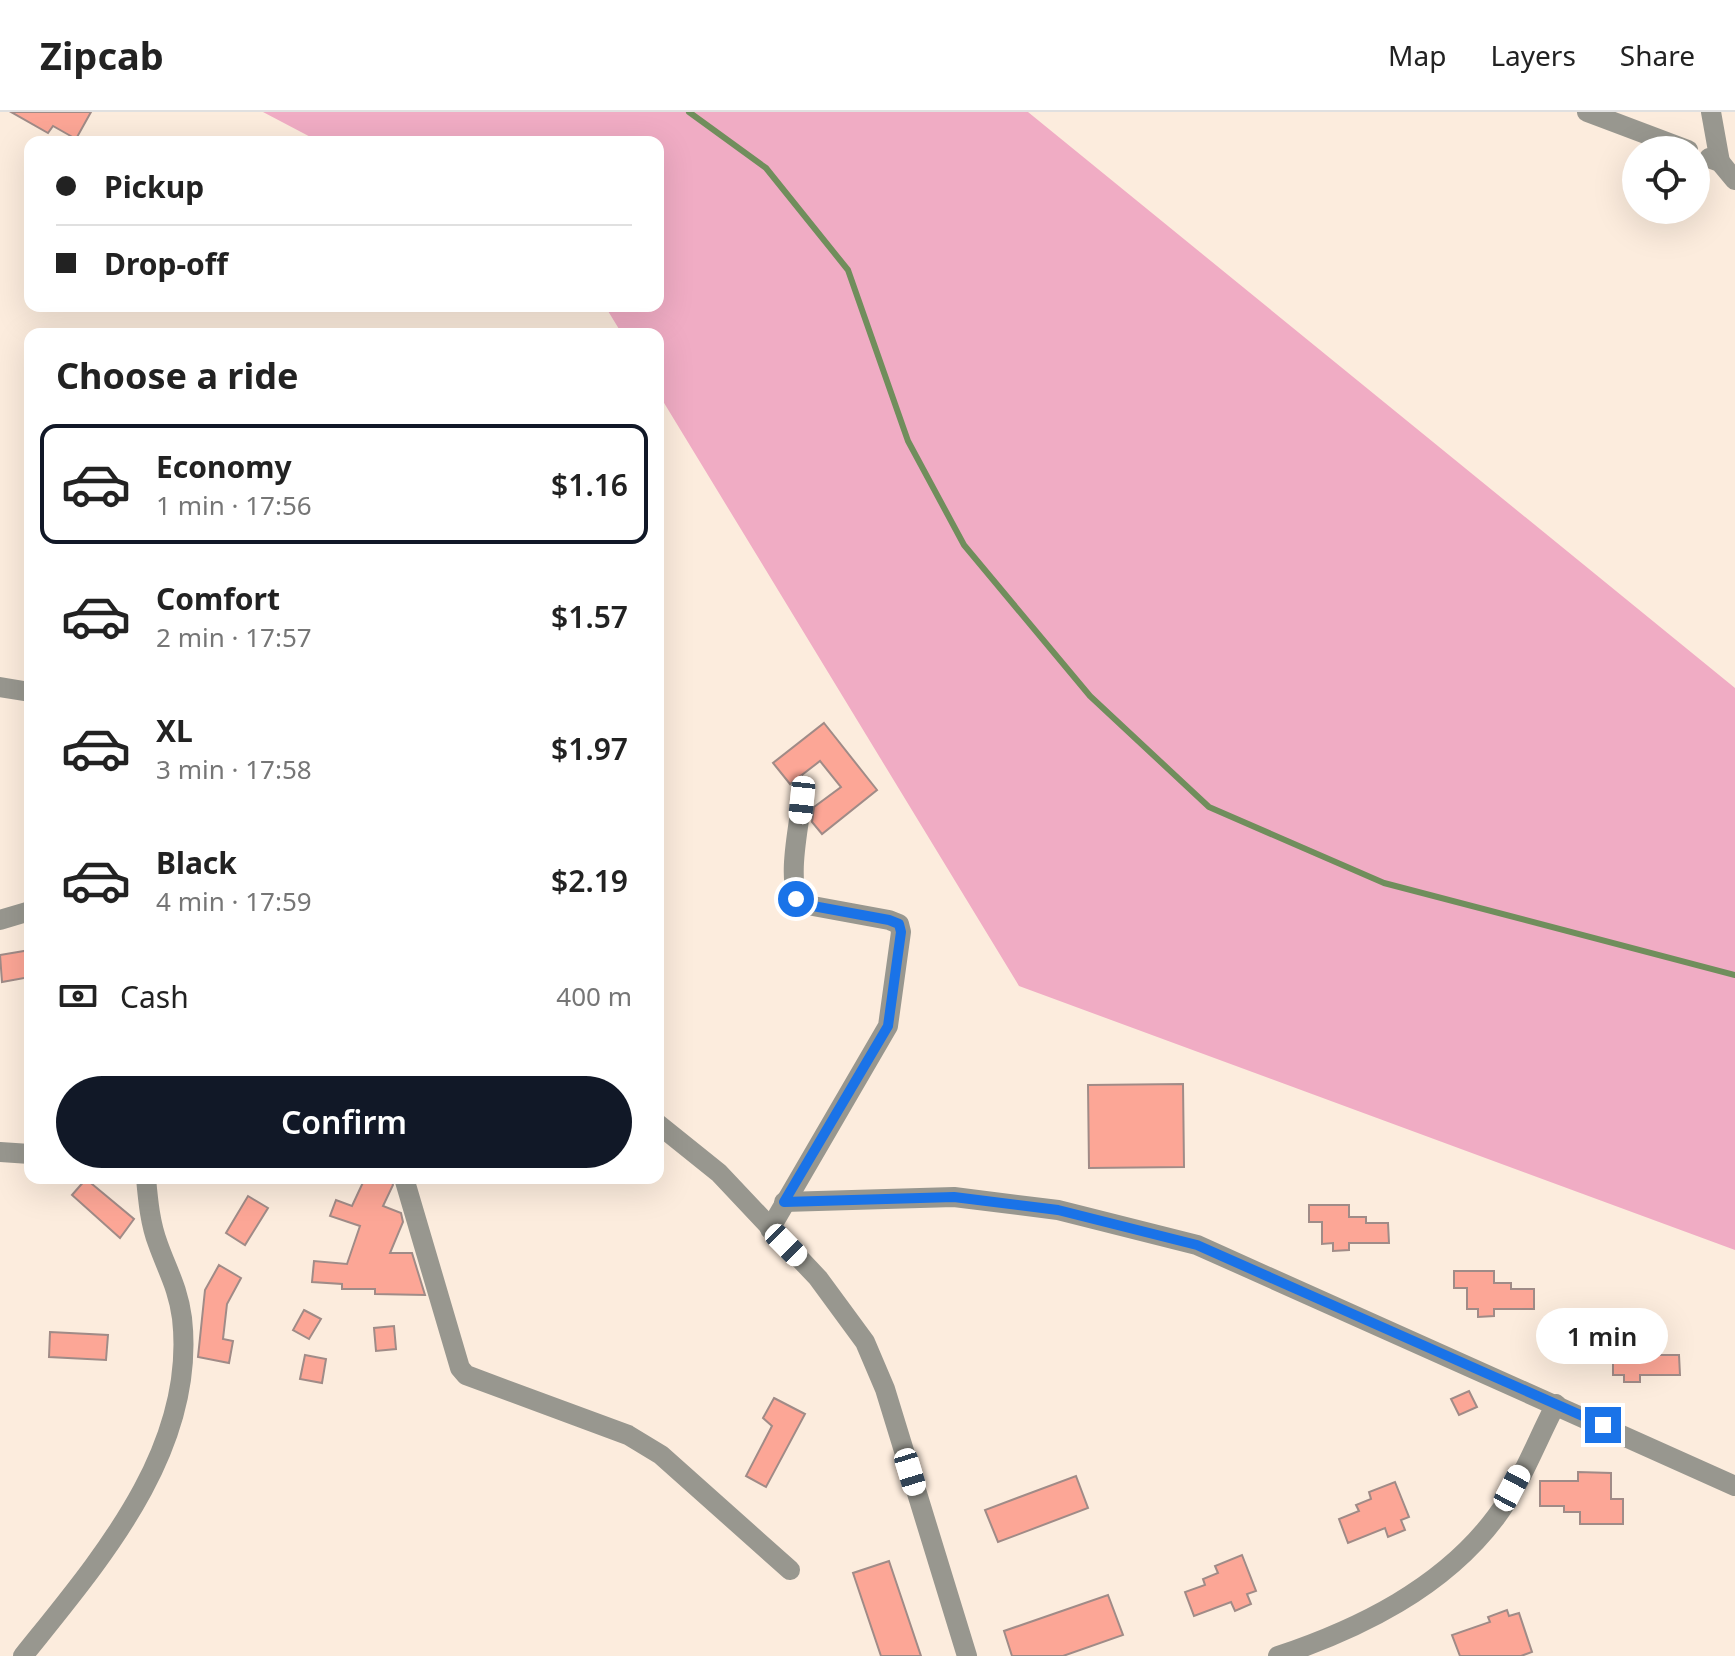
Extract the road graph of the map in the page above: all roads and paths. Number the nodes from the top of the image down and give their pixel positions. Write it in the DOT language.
graph roads {
  1 [pos="1587,112"];
  2 [pos="1711,112"];
  3 [pos="1651,136"];
  4 [pos="1710,158"];
  5 [pos="1720,162"];
  6 [pos="1735,180"];
  7 [pos="0,687"];
  8 [pos="24,691"];
  9 [pos="802,800"];
  10 [pos="24,913"];
  11 [pos="0,920"];
  12 [pos="664,1129"];
  13 [pos="0,1152"];
  14 [pos="24,1154"];
  15 [pos="147,1184"];
  16 [pos="406,1184"];
  17 [pos="784,1202"];
  18 [pos="770,1229"];
  19 [pos="1556,1404"];
  20 [pos="1735,1486"];
  21 [pos="790,1570"];
  22 [pos="23,1656"];
  23 [pos="967,1656"];
  24 [pos="1278,1656"];
  1 -- 3 [label="street"];
  2 -- 5 [label="street"];
  4 -- 5 [label="street"];
  5 -- 6 [label="street"];
  7 -- 8 [label="street"];
  9 -- 17 [label="street"];
  10 -- 11 [label="street"];
  12 -- 18 [label="street"];
  13 -- 14 [label="street"];
  15 -- 22 [label="street"];
  16 -- 21 [label="street"];
  17 -- 18 [label="street"];
  17 -- 19 [label="street"];
  18 -- 23 [label="street"];
  19 -- 20 [label="street"];
  19 -- 24 [label="street"];
}
